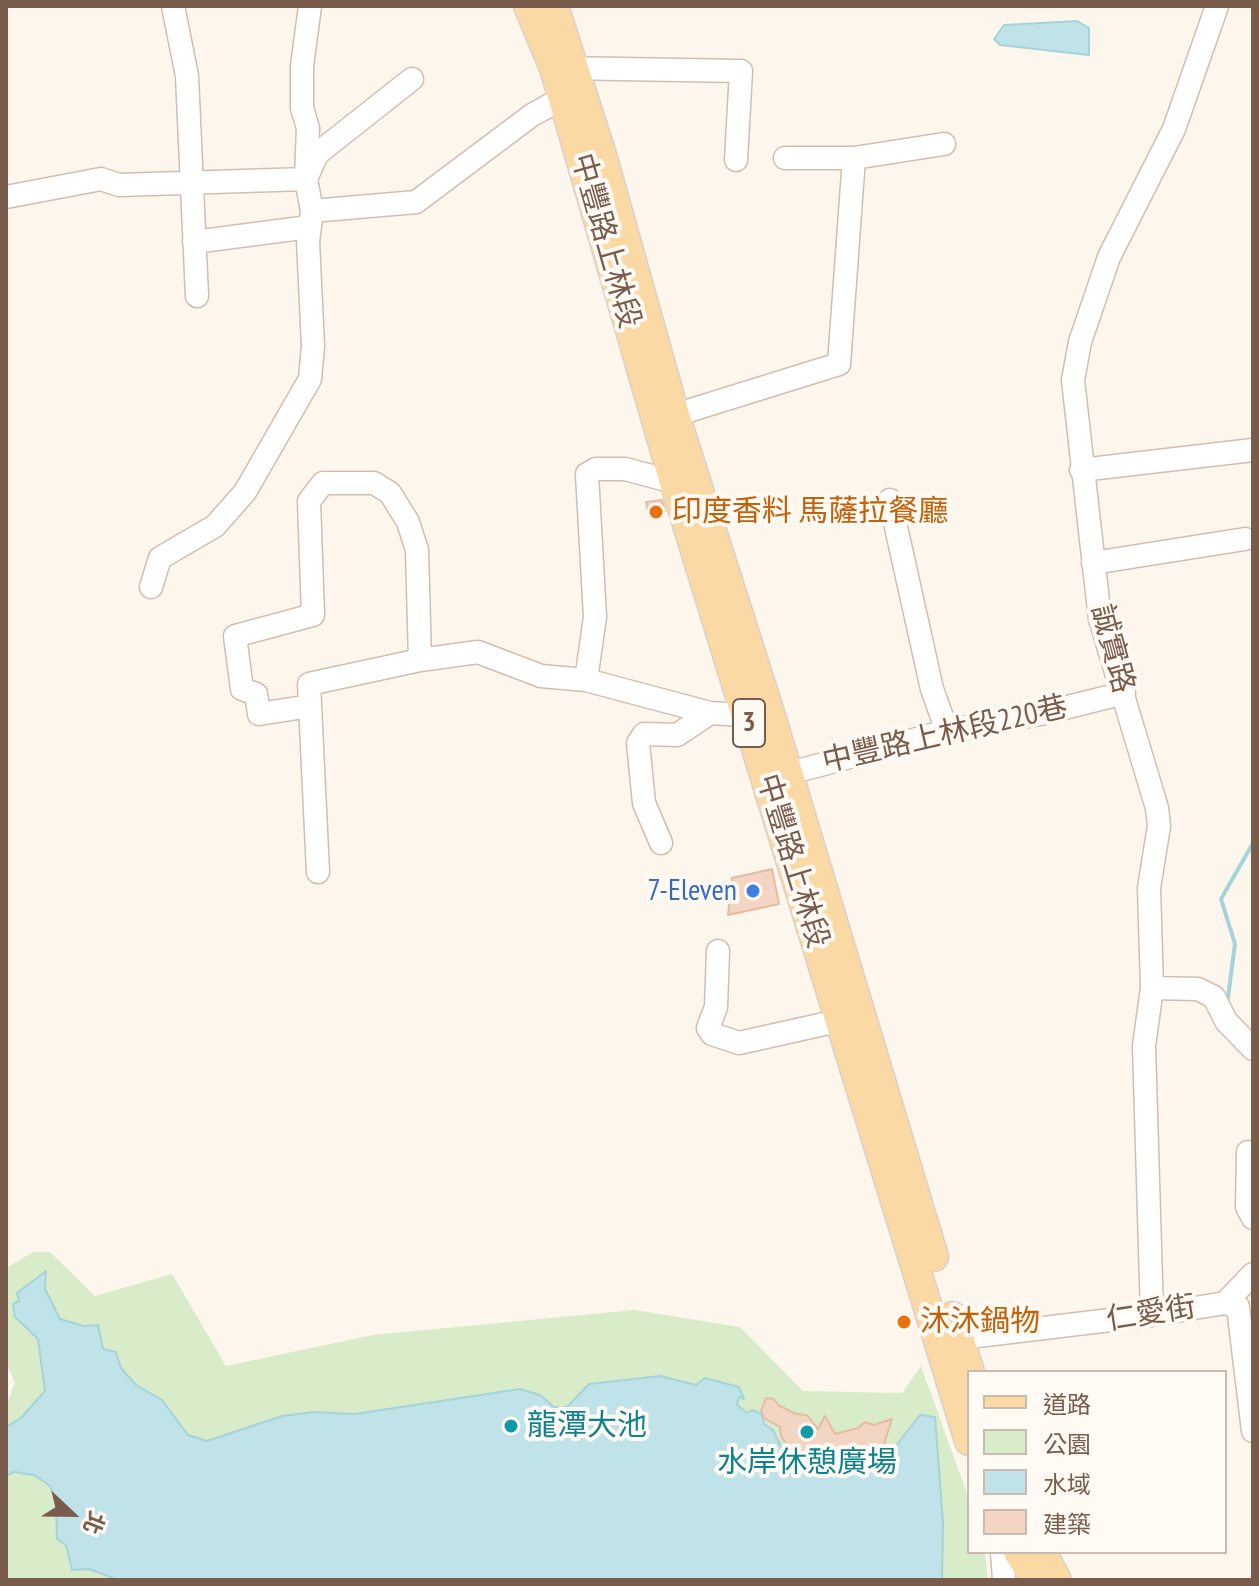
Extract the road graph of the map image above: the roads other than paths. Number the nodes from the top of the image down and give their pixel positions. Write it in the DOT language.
graph roads {
  1 [pos="173,6"];
  2 [pos="310,6"];
  3 [pos="528,6"];
  4 [pos="554,6"];
  5 [pos="1217,6"];
  6 [pos="564,68"];
  7 [pos="412,79"];
  8 [pos="572,96"];
  9 [pos="944,144"];
  10 [pos="785,158"];
  11 [pos="854,158"];
  12 [pos="736,160"];
  13 [pos="306,179"];
  14 [pos="193,181"];
  15 [pos="6,197"];
  16 [pos="311,219"];
  17 [pos="194,242"];
  18 [pos="197,296"];
  19 [pos="675,415"];
  20 [pos="1253,450"];
  21 [pos="1081,470"];
  22 [pos="674,482"];
  23 [pos="890,500"];
  24 [pos="1245,539"];
  25 [pos="1093,563"];
  26 [pos="151,587"];
  27 [pos="420,660"];
  28 [pos="586,680"];
  29 [pos="1124,693"];
  30 [pos="310,706"];
  31 [pos="710,713"];
  32 [pos="759,716"];
  33 [pos="947,731"];
  34 [pos="777,776"];
  35 [pos="661,843"];
  36 [pos="318,872"];
  37 [pos="718,951"];
  38 [pos="1152,988"];
  39 [pos="842,1020"];
  40 [pos="1253,1049"];
  41 [pos="1248,1152"];
  42 [pos="1253,1218"];
  43 [pos="1253,1274"];
  44 [pos="1225,1303"];
  45 [pos="1152,1315"];
  46 [pos="950,1340"];
  47 [pos="969,1370"];
  48 [pos="967,1430"];
  49 [pos="1253,1431"];
  50 [pos="1002,1554"];
  51 [pos="1019,1554"];
  52 [pos="1043,1554"];
  53 [pos="1004,1580"];
  54 [pos="1036,1580"];
  55 [pos="1057,1580"];
  1 -- 14 [label="street"];
  2 -- 13 [label="street"];
  3 -- 6 [label="main road, 中豐路上林段 / 3"];
  4 -- 6 [label="main road, 中豐路上林段 / 3"];
  5 -- 21 [label="street, 誠實路"];
  6 -- 8 [label="main road, 中豐路上林段 / 3"];
  6 -- 12 [label="street"];
  7 -- 13 [label="street"];
  8 -- 16 [label="street"];
  8 -- 19 [label="main road, 中豐路上林段 / 3"];
  8 -- 22 [label="main road, 中豐路上林段 / 3"];
  9 -- 11 [label="street"];
  10 -- 11 [label="street"];
  11 -- 19 [label="street"];
  13 -- 14 [label="street"];
  13 -- 16 [label="street"];
  14 -- 15 [label="street"];
  14 -- 17 [label="street"];
  16 -- 17 [label="street"];
  16 -- 26 [label="street"];
  17 -- 18 [label="street"];
  19 -- 32 [label="main road, 中豐路上林段 / 3"];
  20 -- 21 [label="street"];
  21 -- 25 [label="street, 誠實路"];
  22 -- 28 [label="street"];
  22 -- 32 [label="main road, 中豐路上林段 / 3"];
  23 -- 33 [label="street"];
  24 -- 25 [label="street"];
  25 -- 29 [label="street, 誠實路"];
  27 -- 28 [label="street"];
  27 -- 30 [label="street"];
  27 -- 30 [label="street"];
  28 -- 31 [label="street"];
  29 -- 33 [label="street, 中豐路上林段220巷"];
  29 -- 38 [label="street, 誠實路"];
  30 -- 36 [label="street"];
  31 -- 32 [label="street"];
  31 -- 35 [label="street"];
  32 -- 34 [label="main road, 中豐路上林段 / 3"];
  33 -- 34 [label="street, 中豐路上林段220巷"];
  34 -- 39 [label="main road, 中豐路上林段 / 3"];
  34 -- 46 [label="main road, 中豐路上林段 / 3"];
  37 -- 39 [label="street"];
  38 -- 40 [label="street"];
  38 -- 45 [label="street, 誠實路"];
  39 -- 46 [label="main road, 中豐路上林段 / 3"];
  41 -- 42 [label="street"];
  43 -- 44 [label="street"];
  44 -- 45 [label="street, 仁愛街"];
  44 -- 49 [label="street, 仁愛街"];
  45 -- 46 [label="street, 仁愛街"];
  46 -- 47 [label="main road, 中豐路上林段 / 3"];
  46 -- 48 [label="main road, 中豐路上林段 / 3"];
  50 -- 53 [label="street"];
  51 -- 54 [label="main road"];
  52 -- 55 [label="main road"];
}
